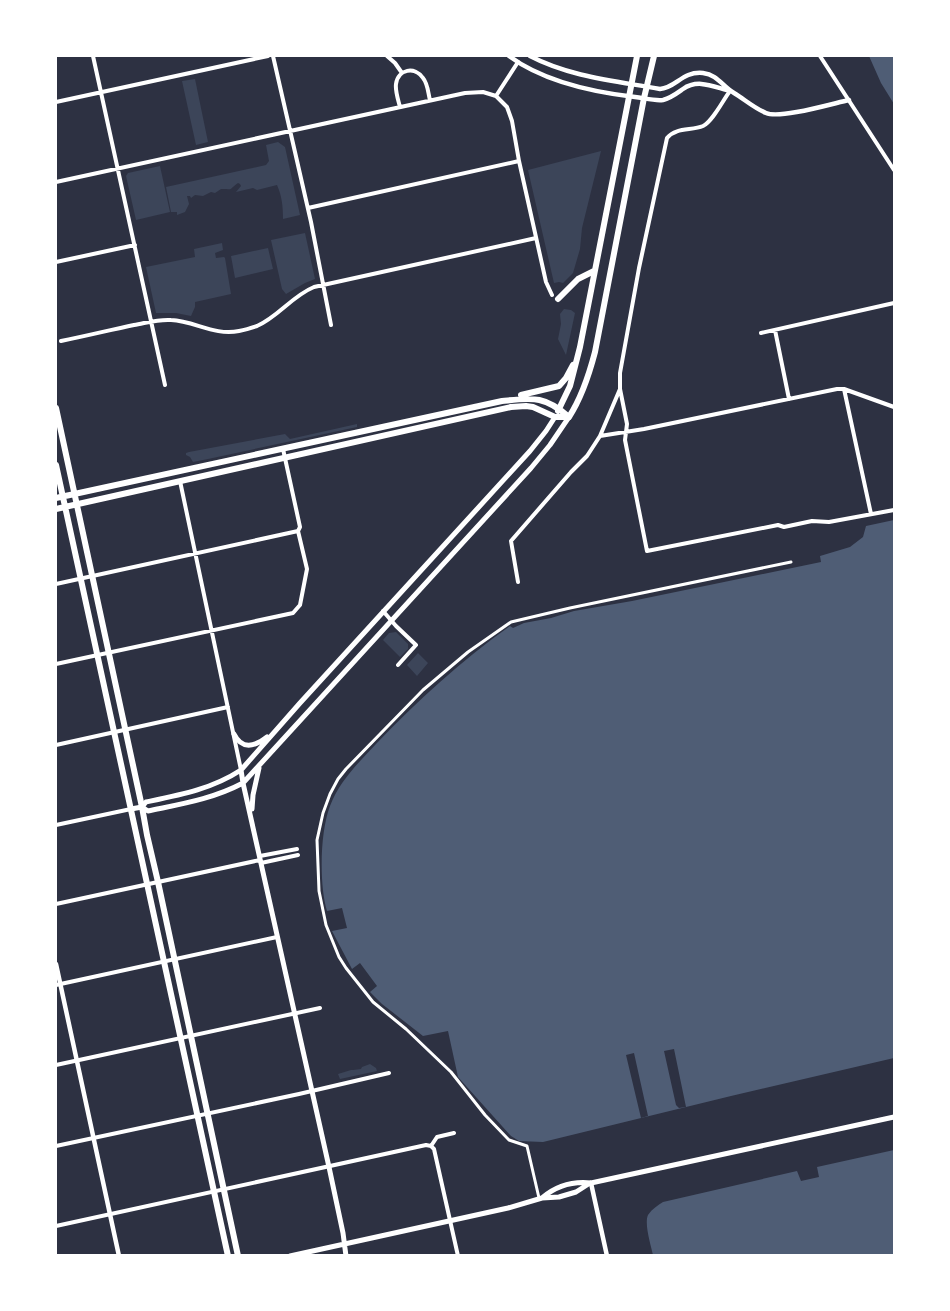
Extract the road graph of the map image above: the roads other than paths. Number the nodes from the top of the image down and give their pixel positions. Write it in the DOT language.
graph roads {
  1 [pos="93,56"];
  2 [pos="268,56"];
  3 [pos="273,56"];
  4 [pos="387,56"];
  5 [pos="509,56"];
  6 [pos="530,56"];
  7 [pos="637,56"];
  8 [pos="654,56"];
  9 [pos="820,56"];
  10 [pos="518,62"];
  11 [pos="402,73"];
  12 [pos="631,84"];
  13 [pos="646,86"];
  14 [pos="730,91"];
  15 [pos="101,92"];
  16 [pos="496,96"];
  17 [pos="628,96"];
  18 [pos="644,98"];
  19 [pos="430,100"];
  20 [pos="849,100"];
  21 [pos="56,102"];
  22 [pos="400,107"];
  23 [pos="291,131"];
  24 [pos="519,161"];
  25 [pos="118,168"];
  26 [pos="894,170"];
  27 [pos="56,182"];
  28 [pos="308,208"];
  29 [pos="536,238"];
  30 [pos="135,245"];
  31 [pos="56,262"];
  32 [pos="594,271"];
  33 [pos="323,284"];
  34 [pos="552,295"];
  35 [pos="558,299"];
  36 [pos="894,303"];
  37 [pos="152,322"];
  38 [pos="331,325"];
  39 [pos="776,330"];
  40 [pos="761,333"];
  41 [pos="61,341"];
  42 [pos="577,356"];
  43 [pos="165,386"];
  44 [pos="620,389"];
  45 [pos="844,389"];
  46 [pos="789,399"];
  47 [pos="502,401"];
  48 [pos="894,407"];
  49 [pos="56,408"];
  50 [pos="559,409"];
  51 [pos="555,417"];
  52 [pos="569,417"];
  53 [pos="626,433"];
  54 [pos="600,436"];
  55 [pos="283,448"];
  56 [pos="285,459"];
  57 [pos="56,465"];
  58 [pos="180,480"];
  59 [pos="74,494"];
  60 [pos="59,497"];
  61 [pos="76,504"];
  62 [pos="65,507"];
  63 [pos="56,509"];
  64 [pos="894,510"];
  65 [pos="871,514"];
  66 [pos="298,531"];
  67 [pos="196,553"];
  68 [pos="791,562"];
  69 [pos="92,576"];
  70 [pos="81,578"];
  71 [pos="518,582"];
  72 [pos="56,584"];
  73 [pos="383,611"];
  74 [pos="391,620"];
  75 [pos="212,630"];
  76 [pos="108,652"];
  77 [pos="97,655"];
  78 [pos="56,664"];
  79 [pos="398,665"];
  80 [pos="228,707"];
  81 [pos="125,729"];
  82 [pos="275,731"];
  83 [pos="114,732"];
  84 [pos="234,734"];
  85 [pos="56,744"];
  86 [pos="260,765"];
  87 [pos="242,770"];
  88 [pos="243,783"];
  89 [pos="142,807"];
  90 [pos="131,809"];
  91 [pos="252,820"];
  92 [pos="56,825"];
  93 [pos="297,849"];
  94 [pos="298,855"];
  95 [pos="261,860"];
  96 [pos="158,882"];
  97 [pos="147,885"];
  98 [pos="56,904"];
  99 [pos="278,936"];
  100 [pos="175,959"];
  101 [pos="164,962"];
  102 [pos="56,964"];
  103 [pos="58,985"];
  104 [pos="320,1008"];
  105 [pos="295,1014"];
  106 [pos="191,1035"];
  107 [pos="181,1038"];
  108 [pos="77,1061"];
  109 [pos="56,1065"];
  110 [pos="389,1073"];
  111 [pos="312,1091"];
  112 [pos="208,1113"];
  113 [pos="197,1115"];
  114 [pos="894,1117"];
  115 [pos="454,1132"];
  116 [pos="93,1138"];
  117 [pos="56,1146"];
  118 [pos="431,1146"];
  119 [pos="329,1167"];
  120 [pos="591,1183"];
  121 [pos="225,1189"];
  122 [pos="214,1192"];
  123 [pos="541,1199"];
  124 [pos="110,1214"];
  125 [pos="450,1221"];
  126 [pos="56,1226"];
  127 [pos="345,1244"];
  128 [pos="119,1256"];
  129 [pos="228,1256"];
  130 [pos="238,1256"];
  131 [pos="290,1256"];
  132 [pos="346,1256"];
  133 [pos="458,1256"];
  134 [pos="607,1256"];
  1 -- 15 [label="street"];
  2 -- 15 [label="street"];
  3 -- 23 [label="street"];
  4 -- 11 [label="street"];
  5 -- 10 [label="street"];
  6 -- 12 [label="street"];
  7 -- 12 [label="main road"];
  8 -- 13 [label="main road"];
  9 -- 20 [label="street"];
  10 -- 16 [label="street"];
  10 -- 17 [label="street"];
  11 -- 19 [label="street"];
  11 -- 22 [label="street"];
  12 -- 13 [label="street"];
  12 -- 17 [label="main road"];
  13 -- 14 [label="street"];
  13 -- 18 [label="main road"];
  14 -- 18 [label="street"];
  14 -- 20 [label="street"];
  14 -- 44 [label="street"];
  15 -- 21 [label="street"];
  15 -- 25 [label="street"];
  16 -- 19 [label="street"];
  16 -- 24 [label="street"];
  17 -- 18 [label="street"];
  17 -- 32 [label="main road"];
  18 -- 52 [label="main road"];
  19 -- 22 [label="street"];
  20 -- 26 [label="street"];
  22 -- 23 [label="street"];
  23 -- 25 [label="street"];
  23 -- 28 [label="street"];
  24 -- 28 [label="street"];
  24 -- 29 [label="street"];
  25 -- 27 [label="street"];
  25 -- 30 [label="street"];
  28 -- 33 [label="street"];
  29 -- 33 [label="street"];
  29 -- 34 [label="street"];
  30 -- 31 [label="street"];
  30 -- 37 [label="street"];
  32 -- 35 [label="main road"];
  32 -- 42 [label="main road"];
  33 -- 37 [label="street"];
  33 -- 38 [label="street"];
  36 -- 39 [label="street"];
  37 -- 41 [label="street"];
  37 -- 43 [label="street"];
  39 -- 40 [label="street"];
  39 -- 46 [label="street"];
  42 -- 47 [label="main road"];
  42 -- 50 [label="main road"];
  44 -- 53 [label="street"];
  44 -- 54 [label="street"];
  45 -- 46 [label="street"];
  45 -- 48 [label="street"];
  45 -- 65 [label="street"];
  46 -- 53 [label="street"];
  47 -- 50 [label="main road"];
  47 -- 55 [label="main road"];
  49 -- 59 [label="main road"];
  50 -- 51 [label="main road"];
  50 -- 52 [label="main road"];
  51 -- 52 [label="main road"];
  51 -- 56 [label="main road"];
  51 -- 73 [label="main road"];
  52 -- 74 [label="main road"];
  53 -- 54 [label="street"];
  53 -- 65 [label="street"];
  54 -- 71 [label="street"];
  55 -- 56 [label="street"];
  55 -- 59 [label="main road"];
  56 -- 58 [label="main road"];
  56 -- 66 [label="street"];
  57 -- 60 [label="main road"];
  58 -- 61 [label="main road"];
  58 -- 67 [label="street"];
  59 -- 60 [label="main road"];
  59 -- 61 [label="main road"];
  60 -- 62 [label="main road"];
  61 -- 62 [label="main road"];
  61 -- 69 [label="main road"];
  62 -- 63 [label="main road"];
  62 -- 70 [label="main road"];
  64 -- 65 [label="street"];
  66 -- 67 [label="street"];
  66 -- 75 [label="street"];
  67 -- 69 [label="street"];
  67 -- 75 [label="street"];
  68 -- 123 [label="street"];
  69 -- 70 [label="street"];
  69 -- 76 [label="main road"];
  70 -- 72 [label="street"];
  70 -- 77 [label="main road"];
  73 -- 74 [label="street"];
  73 -- 82 [label="main road"];
  74 -- 79 [label="street"];
  74 -- 86 [label="main road"];
  75 -- 76 [label="street"];
  75 -- 80 [label="street"];
  76 -- 77 [label="street"];
  76 -- 81 [label="main road"];
  77 -- 78 [label="street"];
  77 -- 83 [label="main road"];
  80 -- 81 [label="street"];
  80 -- 84 [label="street"];
  81 -- 83 [label="street"];
  81 -- 89 [label="main road"];
  82 -- 84 [label="main road"];
  82 -- 87 [label="main road"];
  83 -- 85 [label="street"];
  83 -- 90 [label="main road"];
  84 -- 87 [label="street"];
  86 -- 88 [label="main road"];
  86 -- 91 [label="main road"];
  87 -- 88 [label="main road"];
  87 -- 89 [label="main road"];
  88 -- 89 [label="main road"];
  88 -- 91 [label="main road"];
  89 -- 90 [label="main road"];
  89 -- 96 [label="main road"];
  90 -- 92 [label="street"];
  90 -- 97 [label="main road"];
  91 -- 95 [label="main road"];
  93 -- 95 [label="street"];
  94 -- 95 [label="street"];
  95 -- 96 [label="street"];
  95 -- 99 [label="main road"];
  96 -- 97 [label="street"];
  96 -- 100 [label="main road"];
  97 -- 98 [label="street"];
  97 -- 101 [label="main road"];
  99 -- 100 [label="street"];
  99 -- 105 [label="main road"];
  100 -- 101 [label="street"];
  100 -- 106 [label="main road"];
  101 -- 103 [label="street"];
  101 -- 107 [label="main road"];
  102 -- 103 [label="street"];
  103 -- 108 [label="street"];
  104 -- 105 [label="street"];
  105 -- 106 [label="street"];
  105 -- 111 [label="main road"];
  106 -- 107 [label="street"];
  106 -- 112 [label="main road"];
  107 -- 108 [label="street"];
  107 -- 113 [label="main road"];
  108 -- 109 [label="street"];
  108 -- 116 [label="street"];
  110 -- 111 [label="street"];
  111 -- 112 [label="street"];
  111 -- 119 [label="main road"];
  112 -- 113 [label="street"];
  112 -- 121 [label="main road"];
  113 -- 116 [label="street"];
  113 -- 122 [label="main road"];
  114 -- 120 [label="main road"];
  115 -- 118 [label="street"];
  116 -- 117 [label="street"];
  116 -- 124 [label="street"];
  118 -- 119 [label="street"];
  118 -- 125 [label="street"];
  119 -- 121 [label="street"];
  119 -- 127 [label="main road"];
  120 -- 123 [label="main road"];
  120 -- 123 [label="main road"];
  120 -- 134 [label="street"];
  121 -- 122 [label="street"];
  121 -- 130 [label="main road"];
  122 -- 124 [label="street"];
  122 -- 129 [label="main road"];
  123 -- 125 [label="main road"];
  124 -- 126 [label="street"];
  124 -- 128 [label="street"];
  125 -- 127 [label="main road"];
  125 -- 133 [label="street"];
  127 -- 131 [label="main road"];
  127 -- 132 [label="main road"];
}
